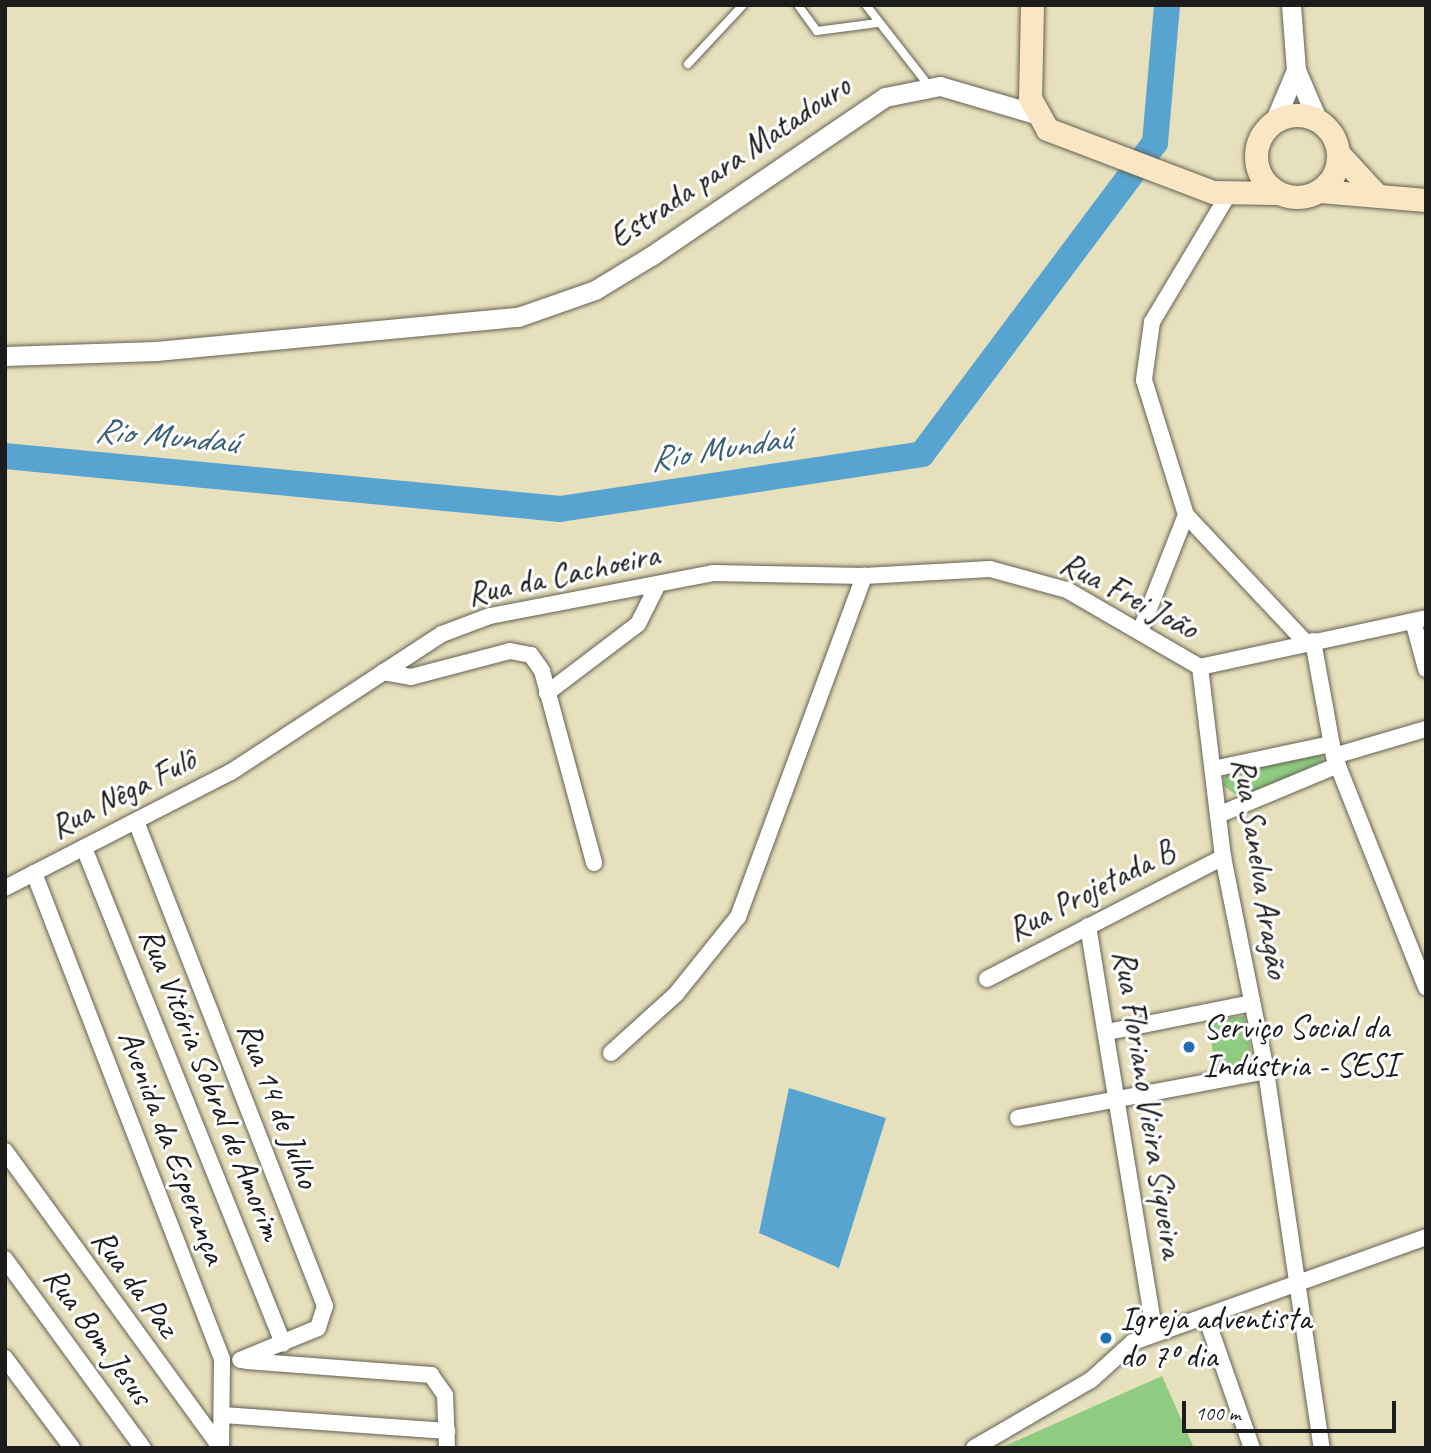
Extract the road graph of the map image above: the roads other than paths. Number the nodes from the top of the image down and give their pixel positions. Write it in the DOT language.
graph roads {
  1 [pos="744,5"];
  2 [pos="798,5"];
  3 [pos="866,5"];
  4 [pos="1032,5"];
  5 [pos="1291,5"];
  6 [pos="877,23"];
  7 [pos="688,64"];
  8 [pos="1296,70"];
  9 [pos="929,86"];
  10 [pos="1035,114"];
  11 [pos="1317,119"];
  12 [pos="1275,120"];
  13 [pos="1339,154"];
  14 [pos="1255,157"];
  15 [pos="1320,191"];
  16 [pos="1220,193"];
  17 [pos="1278,193"];
  18 [pos="1375,193"];
  19 [pos="1426,200"];
  20 [pos="5,356"];
  21 [pos="1186,515"];
  22 [pos="864,576"];
  23 [pos="657,586"];
  24 [pos="1420,620"];
  25 [pos="1141,629"];
  26 [pos="1310,642"];
  27 [pos="1200,667"];
  28 [pos="1426,669"];
  29 [pos="383,672"];
  30 [pos="547,693"];
  31 [pos="1426,729"];
  32 [pos="1334,755"];
  33 [pos="1213,769"];
  34 [pos="231,772"];
  35 [pos="1218,815"];
  36 [pos="137,824"];
  37 [pos="84,848"];
  38 [pos="1223,856"];
  39 [pos="594,863"];
  40 [pos="34,873"];
  41 [pos="5,888"];
  42 [pos="1088,926"];
  43 [pos="987,979"];
  44 [pos="1426,987"];
  45 [pos="1252,1003"];
  46 [pos="1107,1032"];
  47 [pos="611,1053"];
  48 [pos="1266,1071"];
  49 [pos="1118,1100"];
  50 [pos="1018,1118"];
  51 [pos="5,1151"];
  52 [pos="1426,1237"];
  53 [pos="5,1259"];
  54 [pos="1296,1286"];
  55 [pos="1206,1317"];
  56 [pos="1154,1333"];
  57 [pos="283,1343"];
  58 [pos="5,1357"];
  59 [pos="222,1359"];
  60 [pos="240,1360"];
  61 [pos="223,1415"];
  62 [pos="447,1439"];
  63 [pos="72,1448"];
  64 [pos="143,1448"];
  65 [pos="221,1448"];
  66 [pos="974,1448"];
  67 [pos="1251,1448"];
  68 [pos="1322,1448"];
  1 -- 7 [label="lane"];
  2 -- 6 [label="lane"];
  3 -- 6 [label="lane"];
  4 -- 10 [label="main road"];
  5 -- 8 [label="street"];
  6 -- 9 [label="lane"];
  8 -- 11 [label="street"];
  8 -- 12 [label="street"];
  9 -- 10 [label="street, Estrada para Matadouro"];
  9 -- 20 [label="street, Estrada para Matadouro"];
  10 -- 16 [label="main road"];
  11 -- 12 [label="main road"];
  11 -- 13 [label="main road"];
  12 -- 14 [label="main road"];
  13 -- 15 [label="main road"];
  13 -- 18 [label="main road"];
  14 -- 16 [label="main road"];
  14 -- 17 [label="main road"];
  15 -- 17 [label="main road"];
  15 -- 18 [label="main road"];
  16 -- 17 [label="main road"];
  16 -- 21 [label="street"];
  18 -- 19 [label="main road"];
  21 -- 25 [label="street"];
  21 -- 26 [label="street"];
  22 -- 23 [label="street, Rua da Cachoeira"];
  22 -- 25 [label="street, Rua Frei João"];
  22 -- 47 [label="street"];
  23 -- 29 [label="street, Rua da Cachoeira"];
  23 -- 30 [label="street"];
  24 -- 26 [label="street"];
  24 -- 28 [label="street"];
  25 -- 27 [label="street, Rua Frei João"];
  26 -- 27 [label="street"];
  26 -- 32 [label="street"];
  27 -- 33 [label="street, Rua Sanelva Aragão"];
  29 -- 30 [label="street"];
  29 -- 34 [label="street, Rua da Cachoeira"];
  30 -- 39 [label="street"];
  31 -- 32 [label="street"];
  32 -- 33 [label="street"];
  32 -- 35 [label="street"];
  32 -- 44 [label="street"];
  33 -- 35 [label="street, Rua Sanelva Aragão"];
  34 -- 36 [label="street, Rua Nêga Fulô"];
  35 -- 38 [label="street, Rua Sanelva Aragão"];
  36 -- 37 [label="street, Rua Nêga Fulô"];
  36 -- 57 [label="street, Rua 14 de Julho"];
  37 -- 40 [label="street, Rua Nêga Fulô"];
  37 -- 57 [label="street, Rua Vitória Sobral de Amorim"];
  38 -- 42 [label="street, Rua Projetada B"];
  38 -- 45 [label="street, Rua Sanelva Aragão"];
  40 -- 41 [label="street, Rua Nêga Fulô"];
  40 -- 59 [label="street, Avenida da Esperança"];
  42 -- 43 [label="street, Rua Projetada B"];
  42 -- 46 [label="street, Rua Floriano Vieira Siqueira"];
  45 -- 46 [label="street"];
  45 -- 48 [label="street, Rua Sanelva Aragão"];
  46 -- 49 [label="street, Rua Floriano Vieira Siqueira"];
  48 -- 49 [label="street"];
  48 -- 54 [label="street, Rua Sanelva Aragão"];
  49 -- 50 [label="street"];
  49 -- 56 [label="street, Rua Floriano Vieira Siqueira"];
  51 -- 65 [label="street, Rua da Paz"];
  52 -- 54 [label="street"];
  53 -- 64 [label="street, Rua Bom Jesus"];
  54 -- 55 [label="street"];
  54 -- 68 [label="street, Rua Sanelva Aragão"];
  55 -- 56 [label="street"];
  55 -- 67 [label="street"];
  56 -- 66 [label="street"];
  57 -- 60 [label="street, Rua 14 de Julho"];
  58 -- 63 [label="street"];
  59 -- 60 [label="street"];
  59 -- 61 [label="street, Avenida da Esperança"];
  60 -- 62 [label="street"];
  61 -- 62 [label="street"];
  61 -- 65 [label="street, Avenida da Esperança"];
}
